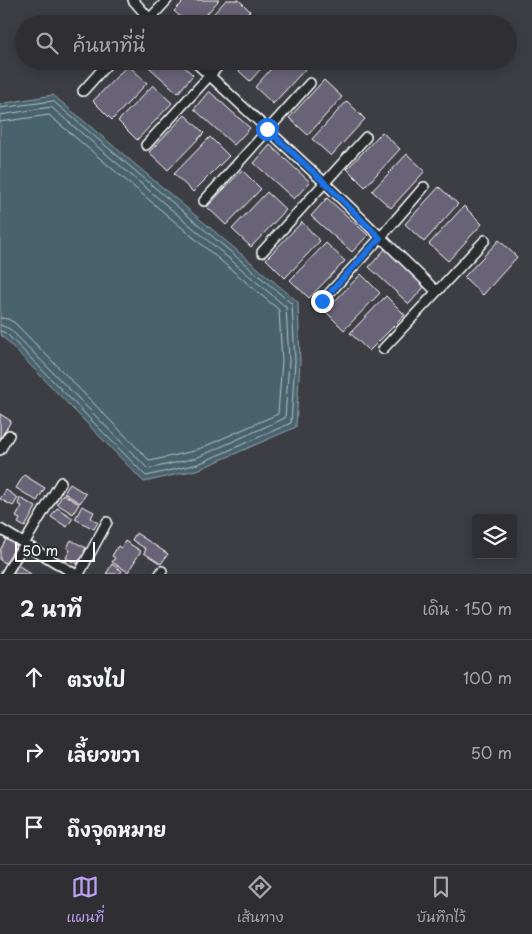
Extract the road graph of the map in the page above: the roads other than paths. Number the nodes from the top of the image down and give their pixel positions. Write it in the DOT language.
graph roads {
  1 [pos="167,0"];
  2 [pos="131,1"];
  3 [pos="144,15"];
  4 [pos="155,15"];
  5 [pos="102,70"];
  6 [pos="203,70"];
  7 [pos="215,70"];
  8 [pos="209,76"];
  9 [pos="310,83"];
  10 [pos="83,91"];
  11 [pos="267,129"];
  12 [pos="366,137"];
  13 [pos="146,145"];
  14 [pos="325,183"];
  15 [pos="424,187"];
  16 [pos="204,201"];
  17 [pos="380,238"];
  18 [pos="485,240"];
  19 [pos="262,252"];
  20 [pos="436,291"];
  21 [pos="322,301"];
  22 [pos="383,349"];
  23 [pos="9,435"];
  24 [pos="0,450"];
  25 [pos="61,482"];
  26 [pos="107,522"];
  27 [pos="0,529"];
  28 [pos="24,544"];
  29 [pos="6,574"];
  30 [pos="77,574"];
  1 -- 4 [label="street"];
  2 -- 3 [label="street"];
  5 -- 10 [label="street"];
  6 -- 8 [label="street"];
  7 -- 8 [label="street"];
  8 -- 11 [label="street"];
  8 -- 13 [label="street"];
  9 -- 11 [label="street"];
  11 -- 14 [label="street"];
  11 -- 16 [label="street"];
  12 -- 14 [label="street"];
  14 -- 17 [label="street"];
  14 -- 19 [label="street"];
  15 -- 17 [label="street"];
  17 -- 20 [label="street"];
  17 -- 21 [label="street"];
  18 -- 20 [label="street"];
  20 -- 22 [label="street"];
  23 -- 24 [label="street"];
  25 -- 28 [label="street"];
  26 -- 30 [label="street"];
  27 -- 28 [label="street"];
  28 -- 29 [label="street"];
  28 -- 30 [label="street"];
}
